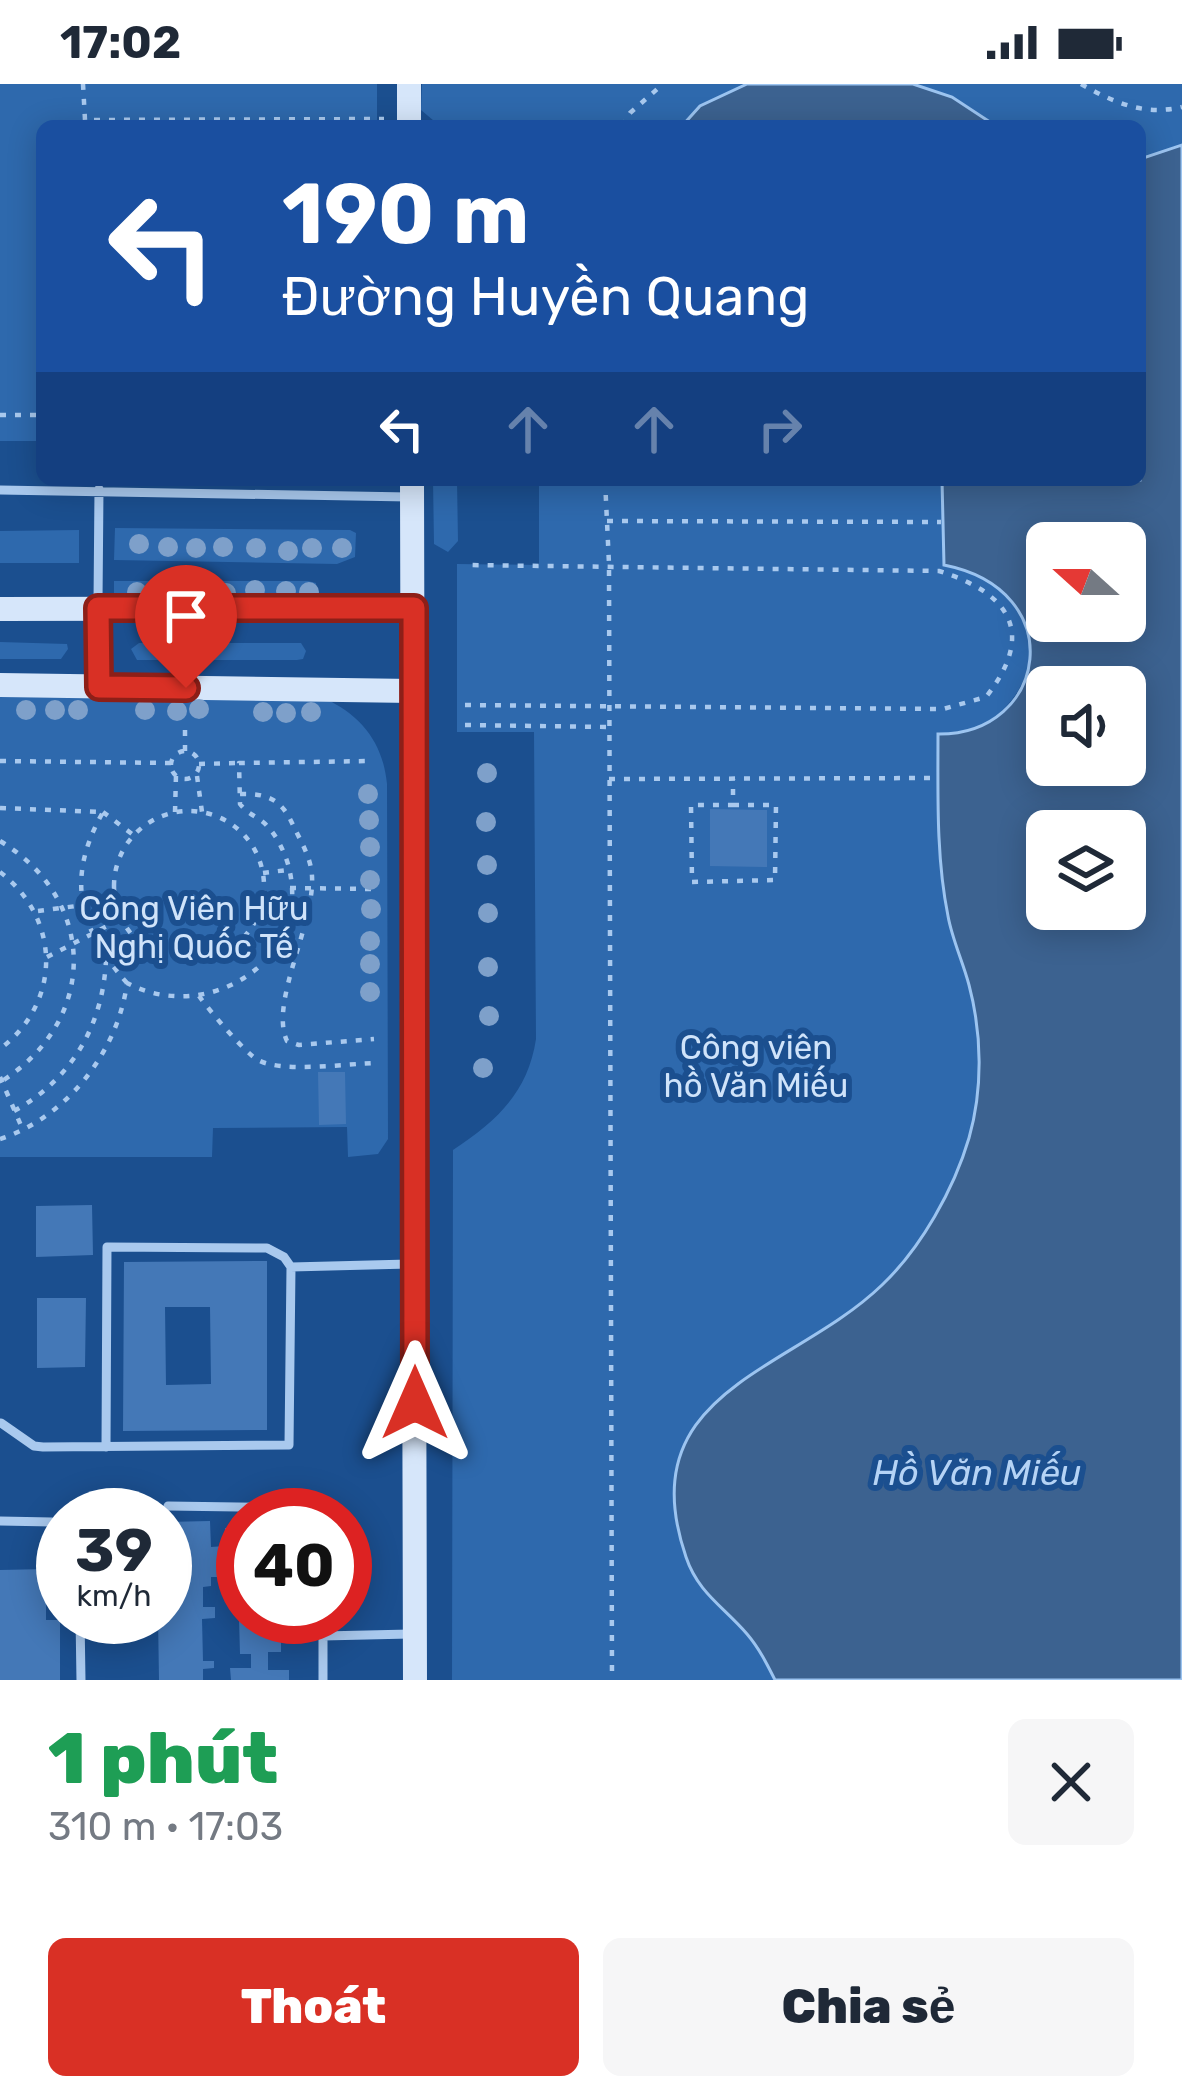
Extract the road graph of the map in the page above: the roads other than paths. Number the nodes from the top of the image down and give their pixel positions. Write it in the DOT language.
graph roads {
  1 [pos="409,84"];
  2 [pos="397,120"];
  3 [pos="99,489"];
  4 [pos="412,489"];
  5 [pos="0,490"];
  6 [pos="0,608"];
  7 [pos="98,608"];
  8 [pos="414,608"];
  9 [pos="0,685"];
  10 [pos="99,687"];
  11 [pos="413,691"];
  12 [pos="415,1264"];
  13 [pos="290,1268"];
  14 [pos="1,1423"];
  15 [pos="106,1447"];
  16 [pos="0,1521"];
  17 [pos="36,1522"];
  18 [pos="415,1634"];
  19 [pos="372,1635"];
  20 [pos="80,1644"];
  21 [pos="323,1644"];
  22 [pos="81,1680"];
  23 [pos="323,1680"];
  24 [pos="415,1680"];
  1 -- 2 [label="street"];
  3 -- 4 [label="lane"];
  3 -- 5 [label="lane"];
  3 -- 7 [label="lane"];
  4 -- 8 [label="street"];
  6 -- 7 [label="street"];
  7 -- 8 [label="street"];
  7 -- 10 [label="street"];
  8 -- 11 [label="street"];
  9 -- 10 [label="street"];
  10 -- 11 [label="street"];
  11 -- 12 [label="street"];
  12 -- 13 [label="lane"];
  12 -- 18 [label="street"];
  13 -- 15 [label="lane"];
  13 -- 15 [label="lane"];
  14 -- 15 [label="lane"];
  16 -- 17 [label="lane"];
  18 -- 19 [label="lane"];
  18 -- 24 [label="street"];
  20 -- 22 [label="lane"];
  21 -- 23 [label="lane"];
}
